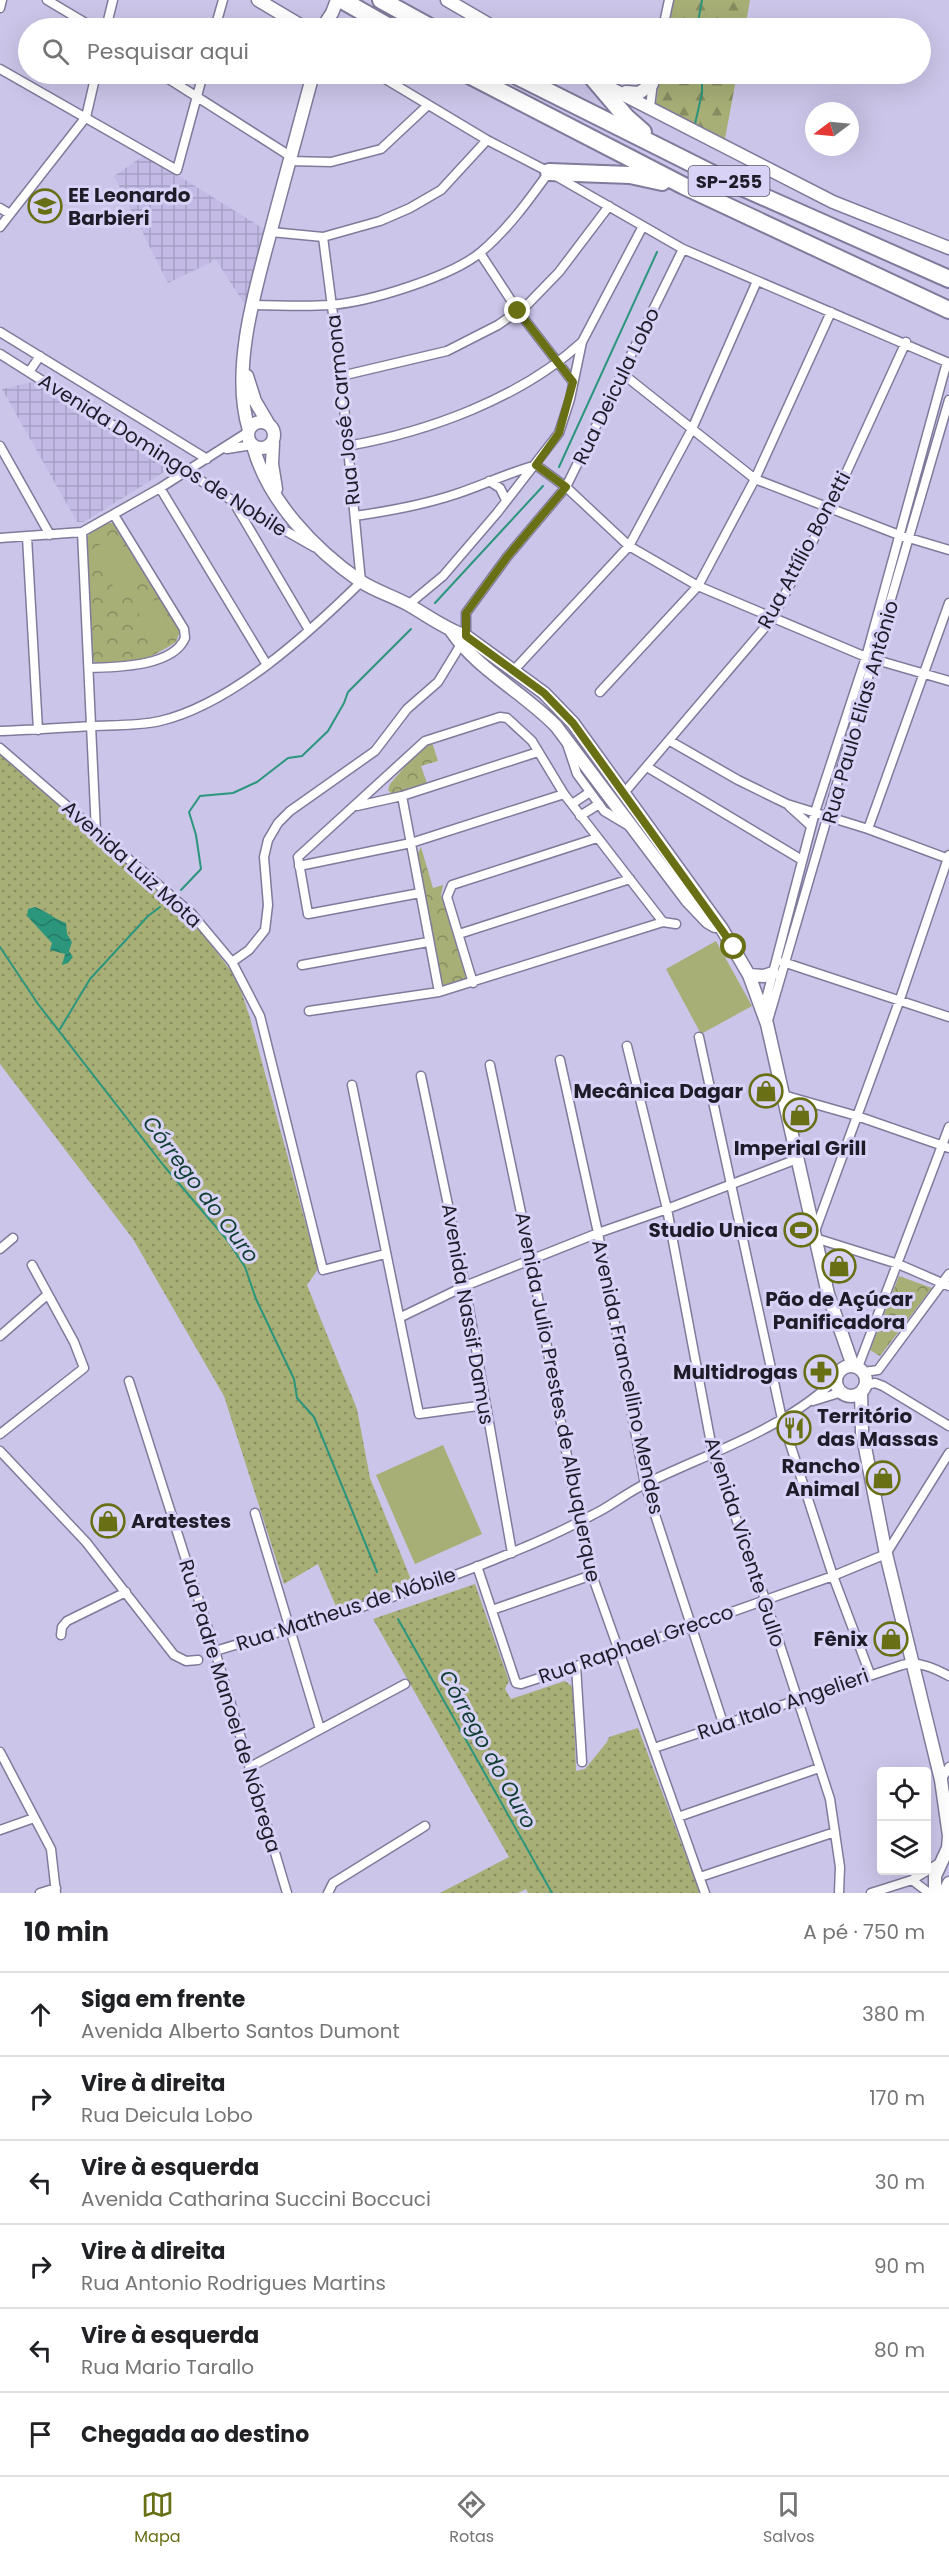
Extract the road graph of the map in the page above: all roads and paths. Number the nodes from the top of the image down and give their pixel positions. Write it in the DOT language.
graph roads {
  1 [pos="2,0"];
  2 [pos="47,0"];
  3 [pos="113,0"];
  4 [pos="223,0"];
  5 [pos="258,0"];
  6 [pos="381,0"];
  7 [pos="447,0"];
  8 [pos="669,0"];
  9 [pos="336,5"];
  10 [pos="0,8"];
  11 [pos="77,18"];
  12 [pos="108,18"];
  13 [pos="218,18"];
  14 [pos="288,18"];
  15 [pos="328,18"];
  16 [pos="367,18"];
  17 [pos="414,18"];
  18 [pos="478,18"];
  19 [pos="665,18"];
  20 [pos="1,72"];
  21 [pos="18,81"];
  22 [pos="24,84"];
  23 [pos="94,84"];
  24 [pos="176,84"];
  25 [pos="200,84"];
  26 [pos="310,84"];
  27 [pos="393,84"];
  28 [pos="486,84"];
  29 [pos="533,84"];
  30 [pos="595,84"];
  31 [pos="604,84"];
  32 [pos="646,84"];
  33 [pos="652,84"];
  34 [pos="618,91"];
  35 [pos="196,97"];
  36 [pos="427,106"];
  37 [pos="650,107"];
  38 [pos="86,117"];
  39 [pos="487,140"];
  40 [pos="290,158"];
  41 [pos="549,172"];
  42 [pos="719,177"];
  43 [pos="684,186"];
  44 [pos="609,206"];
  45 [pos="0,208"];
  46 [pos="10,214"];
  47 [pos="643,226"];
  48 [pos="0,227"];
  49 [pos="271,232"];
  50 [pos="323,237"];
  51 [pos="949,248"];
  52 [pos="683,249"];
  53 [pos="480,253"];
  54 [pos="919,266"];
  55 [pos="949,274"];
  56 [pos="949,279"];
  57 [pos="757,281"];
  58 [pos="332,305"];
  59 [pos="251,306"];
  60 [pos="947,310"];
  61 [pos="518,311"];
  62 [pos="831,312"];
  63 [pos="0,332"];
  64 [pos="582,342"];
  65 [pos="906,342"];
  66 [pos="0,354"];
  67 [pos="40,356"];
  68 [pos="948,362"];
  69 [pos="559,363"];
  70 [pos="244,364"];
  71 [pos="29,372"];
  72 [pos="623,374"];
  73 [pos="340,376"];
  74 [pos="573,382"];
  75 [pos="949,399"];
  76 [pos="268,423"];
  77 [pos="692,429"];
  78 [pos="249,431"];
  79 [pos="273,443"];
  80 [pos="0,446"];
  81 [pos="252,446"];
  82 [pos="347,446"];
  83 [pos="223,449"];
  84 [pos="207,459"];
  85 [pos="536,465"];
  86 [pos="188,471"];
  87 [pos="756,479"];
  88 [pos="489,481"];
  89 [pos="566,487"];
  90 [pos="160,488"];
  91 [pos="278,496"];
  92 [pos="506,500"];
  93 [pos="233,501"];
  94 [pos="831,506"];
  95 [pos="114,515"];
  96 [pos="355,516"];
  97 [pos="82,532"];
  98 [pos="50,535"];
  99 [pos="899,535"];
  100 [pos="27,537"];
  101 [pos="910,538"];
  102 [pos="2,541"];
  103 [pos="629,546"];
  104 [pos="949,550"];
  105 [pos="326,555"];
  106 [pos="362,582"];
  107 [pos="698,586"];
  108 [pos="949,603"];
  109 [pos="408,604"];
  110 [pos="772,619"];
  111 [pos="309,630"];
  112 [pos="463,641"];
  113 [pos="871,658"];
  114 [pos="267,665"];
  115 [pos="90,669"];
  116 [pos="514,670"];
  117 [pos="926,673"];
  118 [pos="949,681"];
  119 [pos="600,692"];
  120 [pos="93,726"];
  121 [pos="38,730"];
  122 [pos="0,731"];
  123 [pos="670,741"];
  124 [pos="0,748"];
  125 [pos="538,752"];
  126 [pos="598,757"];
  127 [pos="647,766"];
  128 [pos="582,770"];
  129 [pos="379,784"];
  130 [pos="590,792"];
  131 [pos="624,793"];
  132 [pos="564,794"];
  133 [pos="402,796"];
  134 [pos="388,799"];
  135 [pos="572,804"];
  136 [pos="615,804"];
  137 [pos="787,804"];
  138 [pos="356,806"];
  139 [pos="601,808"];
  140 [pos="815,813"];
  141 [pos="580,816"];
  142 [pos="829,816"];
  143 [pos="811,826"];
  144 [pos="632,827"];
  145 [pos="868,829"];
  146 [pos="96,832"];
  147 [pos="597,838"];
  148 [pos="411,843"];
  149 [pos="949,858"];
  150 [pos="802,860"];
  151 [pos="299,866"];
  152 [pos="630,879"];
  153 [pos="420,893"];
  154 [pos="663,922"];
  155 [pos="676,924"];
  156 [pos="722,929"];
  157 [pos="459,934"];
  158 [pos="428,942"];
  159 [pos="232,962"];
  160 [pos="787,963"];
  161 [pos="302,965"];
  162 [pos="775,966"];
  163 [pos="749,975"];
  164 [pos="473,983"];
  165 [pos="439,992"];
  166 [pos="900,999"];
  167 [pos="309,1011"];
  168 [pos="763,1011"];
  169 [pos="949,1017"];
  170 [pos="767,1024"];
  171 [pos="699,1037"];
  172 [pos="627,1046"];
  173 [pos="560,1060"];
  174 [pos="490,1065"];
  175 [pos="421,1076"];
  176 [pos="352,1085"];
  177 [pos="783,1095"];
  178 [pos="857,1116"];
  179 [pos="949,1127"];
  180 [pos="946,1147"];
  181 [pos="797,1159"];
  182 [pos="732,1183"];
  183 [pos="667,1209"];
  184 [pos="598,1233"];
  185 [pos="814,1236"];
  186 [pos="13,1238"];
  187 [pos="0,1249"];
  188 [pos="386,1254"];
  189 [pos="531,1260"];
  190 [pos="898,1264"];
  191 [pos="32,1265"];
  192 [pos="947,1281"];
  193 [pos="465,1286"];
  194 [pos="47,1295"];
  195 [pos="401,1317"];
  196 [pos="0,1336"];
  197 [pos="841,1336"];
  198 [pos="858,1368"];
  199 [pos="838,1375"];
  200 [pos="129,1381"];
  201 [pos="863,1388"];
  202 [pos="844,1393"];
  203 [pos="812,1401"];
  204 [pos="485,1406"];
  205 [pos="782,1419"];
  206 [pos="949,1426"];
  207 [pos="862,1432"];
  208 [pos="0,1434"];
  209 [pos="0,1451"];
  210 [pos="949,1453"];
  211 [pos="713,1454"];
  212 [pos="645,1484"];
  213 [pos="255,1513"];
  214 [pos="579,1521"];
  215 [pos="512,1553"];
  216 [pos="886,1554"];
  217 [pos="477,1566"];
  218 [pos="592,1575"];
  219 [pos="833,1576"];
  220 [pos="126,1592"];
  221 [pos="765,1599"];
  222 [pos="492,1610"];
  223 [pos="690,1625"];
  224 [pos="291,1628"];
  225 [pos="61,1635"];
  226 [pos="215,1651"];
  227 [pos="619,1652"];
  228 [pos="198,1660"];
  229 [pos="914,1663"];
  230 [pos="576,1666"];
  231 [pos="870,1674"];
  232 [pos="949,1676"];
  233 [pos="405,1684"];
  234 [pos="797,1700"];
  235 [pos="723,1723"];
  236 [pos="320,1729"];
  237 [pos="654,1748"];
  238 [pos="935,1750"];
  239 [pos="0,1752"];
  240 [pos="949,1755"];
  241 [pos="582,1762"];
  242 [pos="250,1767"];
  243 [pos="949,1767"];
  244 [pos="819,1768"];
  245 [pos="941,1780"];
  246 [pos="678,1817"];
  247 [pos="34,1818"];
  248 [pos="947,1820"];
  249 [pos="425,1826"];
  250 [pos="0,1830"];
  251 [pos="835,1832"];
  252 [pos="946,1859"];
  253 [pos="700,1877"];
  254 [pos="912,1880"];
  255 [pos="949,1883"];
  256 [pos="56,1891"];
  257 [pos="40,1893"];
  258 [pos="287,1893"];
  259 [pos="328,1893"];
  260 [pos="705,1893"];
  261 [pos="839,1893"];
  262 [pos="871,1893"];
  263 [pos="930,1893"];
  264 [pos="935,1893"];
  265 [pos="944,1893"];
  1 -- 10 [label="street"];
  2 -- 11 [label="street"];
  3 -- 12 [label="street"];
  4 -- 13 [label="street"];
  5 -- 14 [label="street"];
  6 -- 17 [label="highway"];
  7 -- 18 [label="street"];
  8 -- 19 [label="street"];
  9 -- 15 [label="street"];
  9 -- 16 [label="highway"];
  20 -- 21 [label="street"];
  22 -- 38 [label="street"];
  23 -- 38 [label="street"];
  24 -- 35 [label="street"];
  25 -- 35 [label="street"];
  26 -- 40 [label="street"];
  27 -- 36 [label="street"];
  28 -- 43 [label="highway, SP-255"];
  29 -- 42 [label="highway, SP-255"];
  30 -- 42 [label="highway"];
  31 -- 34 [label="street"];
  32 -- 34 [label="street"];
  33 -- 37 [label="street"];
  34 -- 37 [label="street"];
  35 -- 38 [label="street"];
  35 -- 40 [label="street"];
  36 -- 39 [label="street"];
  36 -- 40 [label="street"];
  37 -- 51 [label="street"];
  38 -- 46 [label="street"];
  39 -- 41 [label="street"];
  39 -- 50 [label="street"];
  40 -- 49 [label="street"];
  41 -- 43 [label="highway"];
  41 -- 44 [label="street"];
  41 -- 53 [label="street"];
  42 -- 54 [label="highway, SP-255"];
  43 -- 60 [label="highway, SP-255"];
  44 -- 47 [label="street"];
  44 -- 61 [label="street"];
  45 -- 46 [label="street"];
  46 -- 48 [label="street"];
  47 -- 52 [label="street"];
  47 -- 64 [label="street"];
  49 -- 50 [label="street"];
  49 -- 59 [label="street"];
  50 -- 58 [label="street, Rua José Carmona"];
  52 -- 57 [label="street"];
  52 -- 72 [label="street, Rua Deicula Lobo"];
  53 -- 58 [label="street"];
  53 -- 61 [label="street"];
  54 -- 55 [label="highway"];
  54 -- 56 [label="highway, SP-255"];
  57 -- 62 [label="street"];
  57 -- 77 [label="street"];
  58 -- 59 [label="street"];
  58 -- 73 [label="street, Rua José Carmona"];
  59 -- 70 [label="street"];
  61 -- 69 [label="street"];
  61 -- 73 [label="street"];
  62 -- 65 [label="street"];
  62 -- 87 [label="street"];
  63 -- 67 [label="street, Avenida Domingos de Nobile"];
  64 -- 69 [label="street"];
  64 -- 74 [label="street"];
  65 -- 68 [label="street"];
  65 -- 94 [label="street, Rua Attílio Bonetti"];
  66 -- 71 [label="street, Avenida Domingos de Nobile"];
  67 -- 71 [label="street"];
  67 -- 84 [label="street, Avenida Domingos de Nobile"];
  68 -- 99 [label="street, Rua Paulo Elias Antônio"];
  69 -- 74 [label="street"];
  69 -- 82 [label="street"];
  70 -- 76 [label="street"];
  70 -- 78 [label="street"];
  71 -- 86 [label="street, Avenida Domingos de Nobile"];
  72 -- 77 [label="street"];
  72 -- 89 [label="street, Rua Deicula Lobo"];
  73 -- 82 [label="street, Rua José Carmona"];
  74 -- 85 [label="street"];
  75 -- 101 [label="street, Rua Paulo Elias Antônio"];
  76 -- 78 [label="street"];
  76 -- 79 [label="street"];
  77 -- 87 [label="street"];
  77 -- 103 [label="street"];
  78 -- 81 [label="street"];
  78 -- 83 [label="street"];
  79 -- 81 [label="street"];
  79 -- 91 [label="street"];
  80 -- 98 [label="street"];
  81 -- 83 [label="street"];
  81 -- 91 [label="street"];
  82 -- 96 [label="street, Rua José Carmona"];
  83 -- 84 [label="street"];
  84 -- 86 [label="street"];
  85 -- 88 [label="street"];
  85 -- 89 [label="street"];
  85 -- 92 [label="street"];
  86 -- 90 [label="street"];
  86 -- 93 [label="street, Avenida Domingos de Nobile"];
  87 -- 94 [label="street"];
  87 -- 107 [label="street"];
  88 -- 92 [label="street"];
  88 -- 96 [label="street"];
  89 -- 103 [label="street"];
  89 -- 112 [label="street, Rua Deicula Lobo"];
  90 -- 95 [label="street"];
  90 -- 114 [label="street"];
  91 -- 105 [label="street"];
  92 -- 109 [label="street"];
  93 -- 105 [label="street, Avenida Domingos de Nobile"];
  93 -- 111 [label="street"];
  94 -- 99 [label="street"];
  94 -- 110 [label="street, Rua Attílio Bonetti"];
  95 -- 97 [label="street"];
  95 -- 115 [label="street"];
  96 -- 106 [label="street, Rua José Carmona"];
  97 -- 98 [label="street"];
  97 -- 115 [label="street"];
  98 -- 100 [label="street"];
  99 -- 101 [label="street"];
  99 -- 113 [label="street, Rua Paulo Elias Antônio"];
  100 -- 102 [label="street"];
  100 -- 121 [label="street"];
  101 -- 104 [label="street"];
  101 -- 113 [label="street, Rua Paulo Elias Antônio"];
  103 -- 107 [label="street"];
  103 -- 116 [label="street"];
  105 -- 106 [label="street"];
  106 -- 109 [label="street"];
  106 -- 111 [label="street"];
  107 -- 110 [label="street"];
  107 -- 119 [label="street"];
  108 -- 117 [label="street"];
  109 -- 112 [label="street"];
  110 -- 113 [label="street"];
  110 -- 123 [label="street, Rua Attílio Bonetti"];
  111 -- 114 [label="street"];
  112 -- 116 [label="street"];
  112 -- 128 [label="street"];
  112 -- 159 [label="street"];
  113 -- 117 [label="street"];
  113 -- 140 [label="street, Rua Paulo Elias Antônio"];
  113 -- 142 [label="street, Rua Paulo Elias Antônio"];
  114 -- 120 [label="street"];
  115 -- 120 [label="street"];
  116 -- 126 [label="street"];
  117 -- 118 [label="street"];
  117 -- 145 [label="street"];
  120 -- 121 [label="street"];
  120 -- 146 [label="street"];
  121 -- 122 [label="street"];
  123 -- 127 [label="street, Rua Attílio Bonetti"];
  123 -- 137 [label="street"];
  124 -- 146 [label="street, Avenida Luiz Mota"];
  125 -- 129 [label="street"];
  125 -- 132 [label="street"];
  125 -- 133 [label="street"];
  126 -- 128 [label="street"];
  126 -- 131 [label="street"];
  127 -- 131 [label="street, Rua Attílio Bonetti"];
  127 -- 150 [label="street"];
  128 -- 130 [label="street"];
  128 -- 136 [label="street"];
  129 -- 134 [label="street"];
  129 -- 138 [label="street"];
  130 -- 135 [label="street"];
  130 -- 139 [label="street"];
  131 -- 136 [label="street"];
  131 -- 156 [label="street"];
  132 -- 135 [label="street"];
  132 -- 148 [label="street"];
  133 -- 134 [label="street"];
  133 -- 148 [label="street"];
  134 -- 138 [label="street"];
  135 -- 141 [label="street"];
  136 -- 139 [label="street"];
  136 -- 144 [label="street"];
  137 -- 140 [label="street"];
  137 -- 143 [label="street"];
  138 -- 151 [label="street"];
  139 -- 141 [label="street"];
  139 -- 144 [label="street"];
  140 -- 142 [label="street"];
  140 -- 143 [label="street, Rua Paulo Elias Antônio"];
  141 -- 147 [label="street"];
  142 -- 145 [label="street"];
  142 -- 160 [label="street, Rua Paulo Elias Antônio"];
  143 -- 150 [label="street, Rua Paulo Elias Antônio"];
  144 -- 156 [label="street"];
  145 -- 149 [label="street"];
  146 -- 159 [label="street, Avenida Luiz Mota"];
  147 -- 152 [label="street"];
  147 -- 157 [label="street"];
  148 -- 151 [label="street"];
  148 -- 153 [label="street"];
  149 -- 166 [label="street"];
  150 -- 162 [label="street, Rua Paulo Elias Antônio"];
  151 -- 153 [label="street"];
  152 -- 154 [label="street"];
  152 -- 157 [label="street"];
  153 -- 158 [label="street"];
  154 -- 155 [label="street"];
  154 -- 164 [label="street"];
  156 -- 163 [label="street"];
  157 -- 164 [label="street"];
  158 -- 161 [label="street"];
  158 -- 165 [label="street"];
  159 -- 188 [label="street, Avenida Luiz Mota"];
  160 -- 162 [label="street"];
  160 -- 166 [label="street"];
  160 -- 170 [label="street, Rua Paulo Elias Antônio"];
  162 -- 163 [label="street"];
  162 -- 168 [label="street, Rua Paulo Elias Antônio"];
  163 -- 168 [label="street"];
  164 -- 165 [label="street"];
  165 -- 167 [label="street"];
  166 -- 169 [label="street"];
  166 -- 178 [label="street"];
  168 -- 170 [label="street"];
  170 -- 177 [label="street"];
  171 -- 182 [label="street"];
  172 -- 183 [label="street, Avenida Vicente Gullo"];
  173 -- 184 [label="street, Avenida Francellino Mendes"];
  174 -- 189 [label="street, Avenida Julio Prestes de Albuquerque"];
  175 -- 193 [label="street, Avenida Nassif Damus"];
  176 -- 188 [label="street"];
  177 -- 178 [label="street"];
  177 -- 181 [label="street"];
  178 -- 180 [label="street"];
  178 -- 185 [label="street"];
  179 -- 180 [label="street"];
  180 -- 190 [label="street"];
  181 -- 182 [label="street"];
  181 -- 185 [label="street"];
  182 -- 183 [label="street"];
  182 -- 205 [label="street"];
  183 -- 184 [label="street"];
  183 -- 211 [label="street, Avenida Vicente Gullo"];
  184 -- 189 [label="street"];
  184 -- 212 [label="street, Avenida Francellino Mendes"];
  185 -- 190 [label="street"];
  185 -- 197 [label="street"];
  186 -- 187 [label="street"];
  188 -- 195 [label="street"];
  189 -- 193 [label="street"];
  189 -- 214 [label="street, Avenida Julio Prestes de Albuquerque"];
  190 -- 192 [label="street"];
  190 -- 198 [label="street"];
  191 -- 194 [label="street"];
  192 -- 198 [label="street"];
  193 -- 195 [label="street"];
  193 -- 204 [label="street, Avenida Nassif Damus"];
  194 -- 196 [label="street"];
  194 -- 208 [label="street"];
  195 -- 204 [label="street"];
  197 -- 198 [label="street"];
  197 -- 199 [label="street"];
  198 -- 199 [label="street"];
  198 -- 201 [label="street"];
  199 -- 202 [label="street"];
  199 -- 203 [label="street"];
  200 -- 226 [label="street, Rua Padre Manoel de Nóbrega"];
  201 -- 202 [label="street"];
  201 -- 206 [label="street"];
  201 -- 207 [label="street"];
  202 -- 203 [label="street"];
  202 -- 207 [label="street"];
  203 -- 205 [label="street, Rua Matheus de Nóbile"];
  204 -- 215 [label="street, Avenida Nassif Damus"];
  205 -- 211 [label="street, Rua Matheus de Nóbile"];
  205 -- 219 [label="street"];
  207 -- 216 [label="street"];
  209 -- 220 [label="street"];
  210 -- 216 [label="street"];
  211 -- 212 [label="street, Rua Matheus de Nóbile"];
  211 -- 221 [label="street, Avenida Vicente Gullo"];
  212 -- 214 [label="street, Rua Matheus de Nóbile"];
  212 -- 223 [label="street, Avenida Francellino Mendes"];
  213 -- 224 [label="street"];
  214 -- 215 [label="street, Rua Matheus de Nóbile"];
  214 -- 218 [label="street, Avenida Julio Prestes de Albuquerque"];
  215 -- 217 [label="street, Rua Matheus de Nóbile"];
  216 -- 219 [label="street, Rua Raphael Grecco"];
  216 -- 229 [label="street"];
  217 -- 222 [label="street"];
  217 -- 224 [label="street, Rua Matheus de Nóbile"];
  218 -- 222 [label="street"];
  218 -- 227 [label="street, Avenida Julio Prestes de Albuquerque"];
  219 -- 221 [label="street, Rua Raphael Grecco"];
  219 -- 231 [label="street"];
  220 -- 225 [label="street"];
  220 -- 228 [label="street"];
  221 -- 223 [label="street, Rua Raphael Grecco"];
  221 -- 234 [label="street, Avenida Vicente Gullo"];
  222 -- 230 [label="street, Rua Raphael Grecco"];
  223 -- 227 [label="street, Rua Raphael Grecco"];
  223 -- 235 [label="street, Avenida Francellino Mendes"];
  224 -- 226 [label="street, Rua Matheus de Nóbile"];
  224 -- 236 [label="street"];
  226 -- 242 [label="street, Rua Padre Manoel de Nóbrega"];
  227 -- 230 [label="street, Rua Raphael Grecco"];
  227 -- 237 [label="street, Avenida Julio Prestes de Albuquerque"];
  229 -- 231 [label="street, Rua Italo Angelieri"];
  229 -- 232 [label="street"];
  229 -- 238 [label="street"];
  230 -- 241 [label="street"];
  231 -- 234 [label="street, Rua Italo Angelieri"];
  233 -- 236 [label="street"];
  234 -- 235 [label="street, Rua Italo Angelieri"];
  234 -- 244 [label="street, Avenida Vicente Gullo"];
  235 -- 237 [label="street, Rua Italo Angelieri"];
  236 -- 242 [label="street"];
  237 -- 246 [label="street, Avenida Julio Prestes de Albuquerque"];
  238 -- 240 [label="street"];
  238 -- 245 [label="street"];
  239 -- 247 [label="street"];
  242 -- 258 [label="street, Rua Padre Manoel de Nóbrega"];
  243 -- 245 [label="street"];
  244 -- 246 [label="street"];
  244 -- 251 [label="street, Avenida Vicente Gullo"];
  245 -- 248 [label="street"];
  246 -- 253 [label="street, Avenida Julio Prestes de Albuquerque"];
  247 -- 250 [label="street"];
  247 -- 256 [label="street"];
  248 -- 252 [label="street"];
  249 -- 259 [label="street"];
  251 -- 253 [label="street"];
  251 -- 261 [label="street, Avenida Vicente Gullo"];
  252 -- 254 [label="street"];
  252 -- 264 [label="street"];
  253 -- 260 [label="street, Avenida Julio Prestes de Albuquerque"];
  254 -- 262 [label="street"];
  254 -- 263 [label="street"];
  255 -- 265 [label="street"];
  256 -- 257 [label="street"];
}
